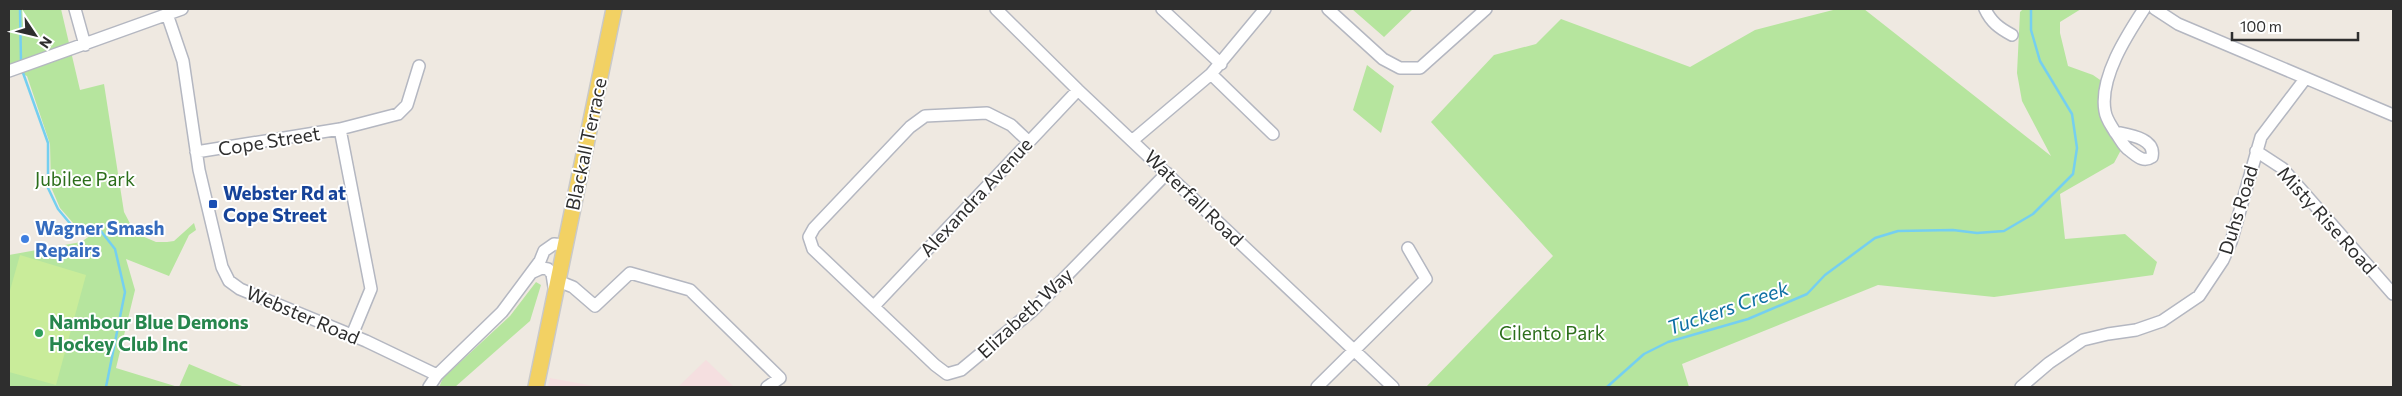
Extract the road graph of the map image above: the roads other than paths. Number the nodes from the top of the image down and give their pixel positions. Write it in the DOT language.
graph roads {
  1 [pos="75,9"];
  2 [pos="182,9"];
  3 [pos="614,9"];
  4 [pos="996,9"];
  5 [pos="1162,9"];
  6 [pos="1265,9"];
  7 [pos="1328,9"];
  8 [pos="1486,9"];
  9 [pos="1985,9"];
  10 [pos="2144,9"];
  11 [pos="2155,9"];
  12 [pos="167,14"];
  13 [pos="2012,35"];
  14 [pos="85,45"];
  15 [pos="1221,64"];
  16 [pos="419,66"];
  17 [pos="9,71"];
  18 [pos="1211,74"];
  19 [pos="2305,79"];
  20 [pos="1078,90"];
  21 [pos="2393,116"];
  22 [pos="340,130"];
  23 [pos="2115,132"];
  24 [pos="1273,134"];
  25 [pos="1133,140"];
  26 [pos="1029,142"];
  27 [pos="2256,151"];
  28 [pos="196,152"];
  29 [pos="1167,173"];
  30 [pos="1408,248"];
  31 [pos="564,249"];
  32 [pos="531,273"];
  33 [pos="557,288"];
  34 [pos="2393,294"];
  35 [pos="875,305"];
  36 [pos="352,335"];
  37 [pos="1353,349"];
  38 [pos="437,375"];
  39 [pos="429,387"];
  40 [pos="539,387"];
  41 [pos="767,387"];
  42 [pos="1317,387"];
  43 [pos="1393,387"];
  44 [pos="2021,387"];
  1 -- 14 [label="street"];
  2 -- 12 [label="street"];
  3 -- 31 [label="main road, Blackall Terrace"];
  4 -- 20 [label="street, Waterfall Road"];
  5 -- 15 [label="street"];
  6 -- 15 [label="street"];
  7 -- 8 [label="street"];
  9 -- 13 [label="street"];
  10 -- 23 [label="street"];
  11 -- 19 [label="street"];
  12 -- 14 [label="street"];
  12 -- 28 [label="street, Webster Road"];
  14 -- 17 [label="street"];
  15 -- 18 [label="street"];
  16 -- 22 [label="street"];
  18 -- 24 [label="street"];
  18 -- 25 [label="street"];
  19 -- 21 [label="street"];
  19 -- 27 [label="street, Duhs Road"];
  20 -- 25 [label="street, Waterfall Road"];
  20 -- 26 [label="street, Alexandra Avenue"];
  22 -- 28 [label="street, Cope Street"];
  22 -- 36 [label="street, Cope Street"];
  25 -- 29 [label="street, Waterfall Road"];
  26 -- 35 [label="street, Alexandra Avenue"];
  26 -- 35 [label="street"];
  27 -- 34 [label="street, Misty Rise Road"];
  27 -- 44 [label="street, Duhs Road"];
  28 -- 36 [label="street, Webster Road"];
  29 -- 35 [label="street, Elizabeth Way"];
  29 -- 37 [label="street, Waterfall Road"];
  30 -- 37 [label="street"];
  31 -- 32 [label="street"];
  31 -- 33 [label="main road, Blackall Terrace"];
  32 -- 33 [label="street"];
  32 -- 38 [label="street"];
  33 -- 40 [label="main road, Blackall Terrace"];
  33 -- 41 [label="street"];
  36 -- 38 [label="street, Webster Road"];
  37 -- 42 [label="street"];
  37 -- 43 [label="street, Waterfall Road"];
  38 -- 39 [label="street"];
}
